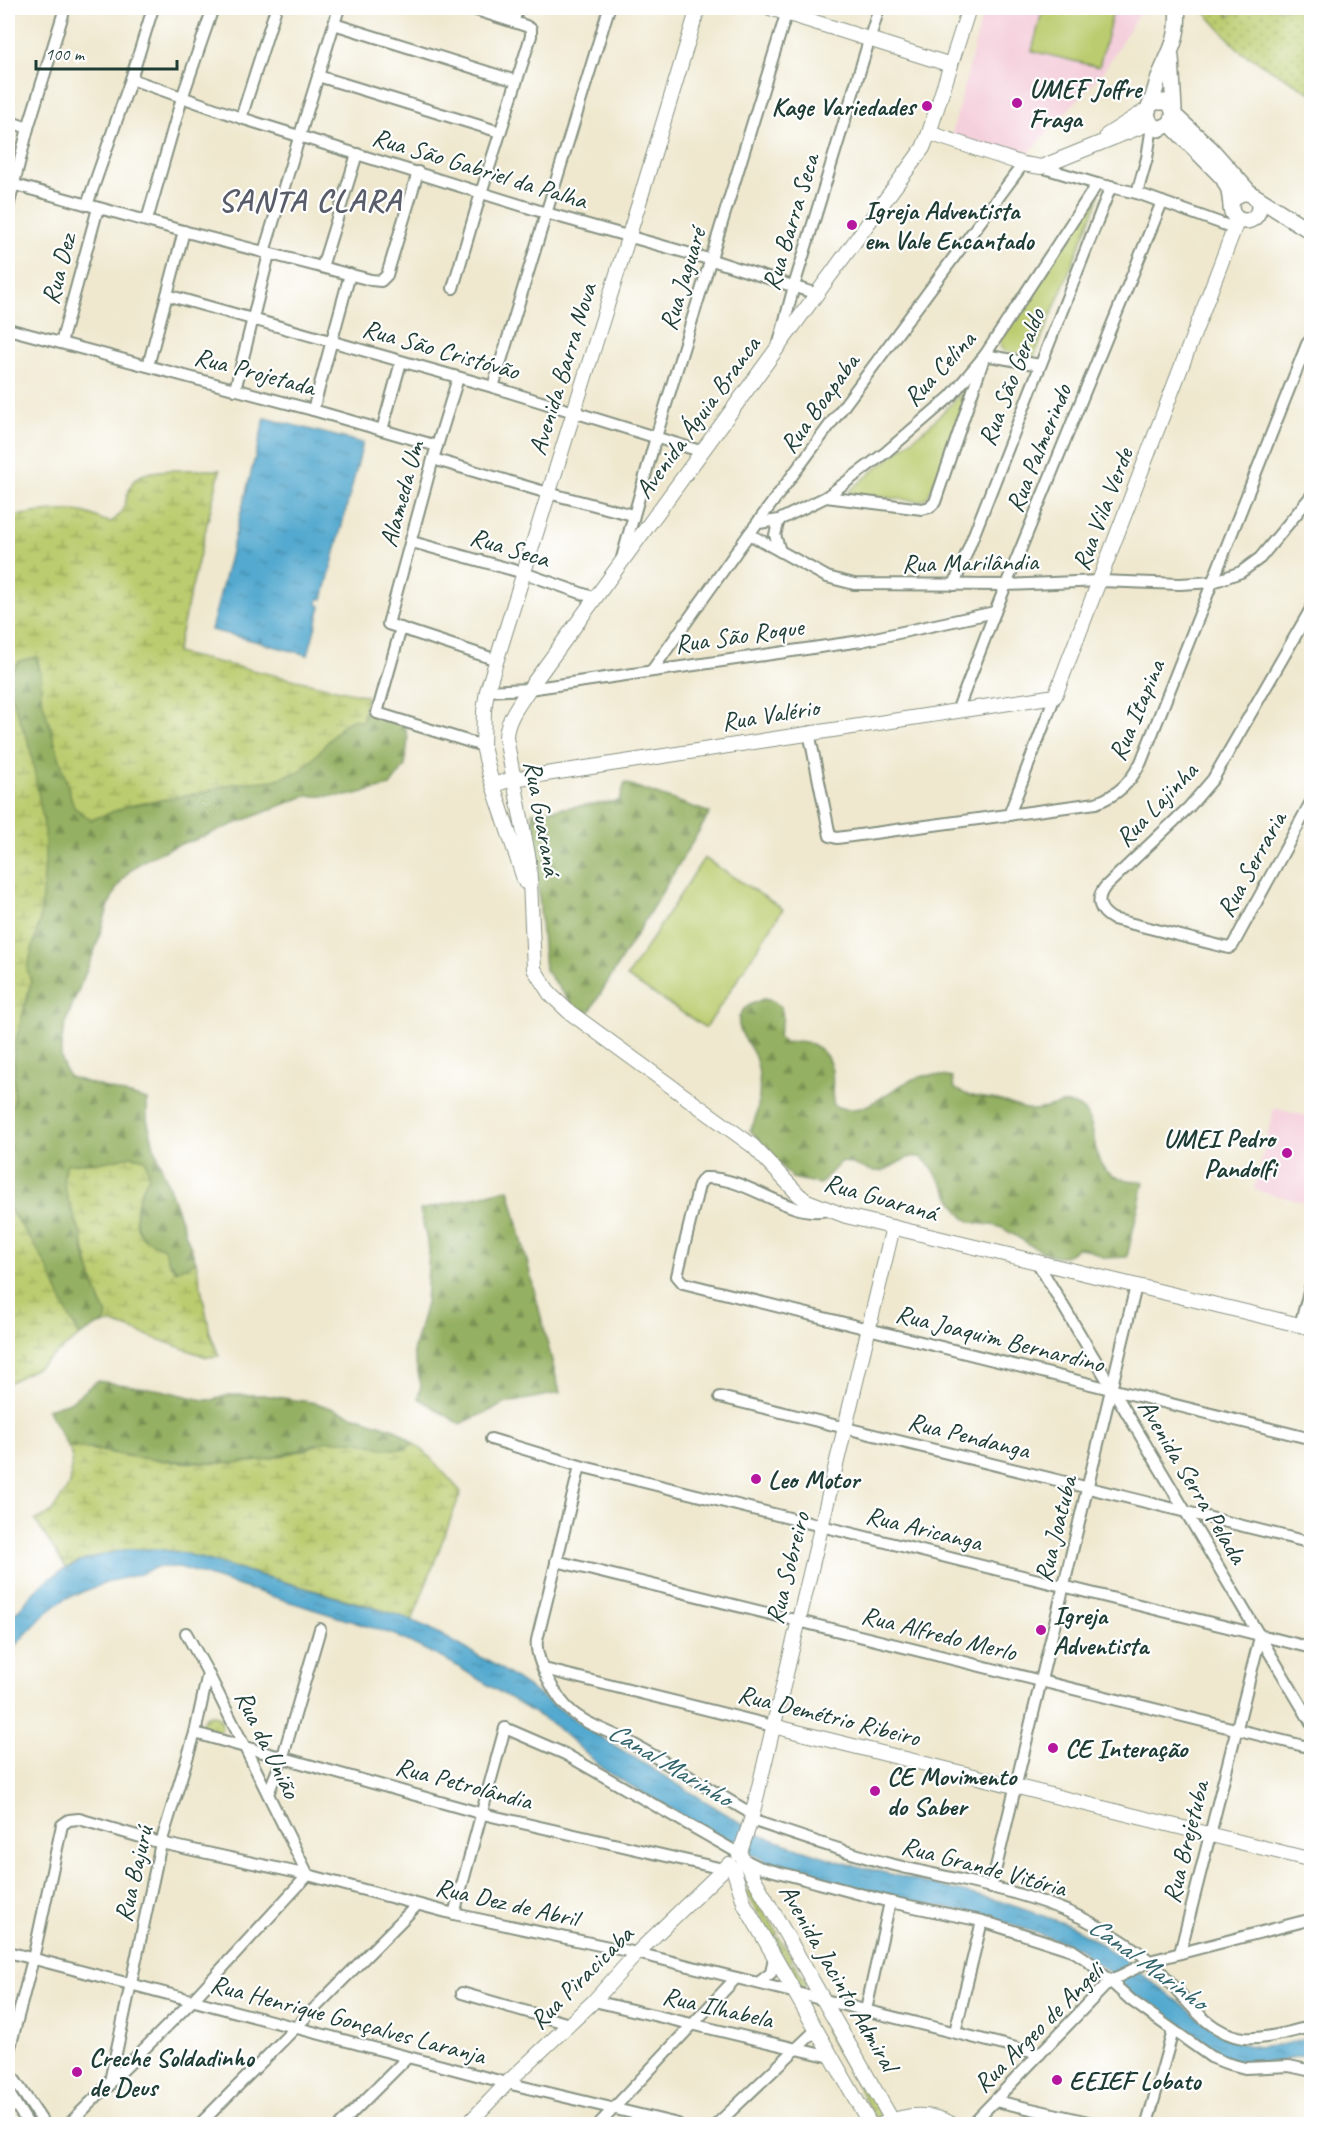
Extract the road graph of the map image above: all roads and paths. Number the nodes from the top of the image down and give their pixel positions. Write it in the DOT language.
graph roads {
  1 [pos="65,8"];
  2 [pos="153,8"];
  3 [pos="213,8"];
  4 [pos="276,8"];
  5 [pos="339,8"];
  6 [pos="470,8"];
  7 [pos="518,8"];
  8 [pos="609,8"];
  9 [pos="698,8"];
  10 [pos="770,8"];
  11 [pos="879,8"];
  12 [pos="969,8"];
  13 [pos="1176,8"];
  14 [pos="787,10"];
  15 [pos="513,22"];
  16 [pos="334,24"];
  17 [pos="869,39"];
  18 [pos="1171,54"];
  19 [pos="951,65"];
  20 [pos="318,76"];
  21 [pos="131,79"];
  22 [pos="516,81"];
  23 [pos="182,98"];
  24 [pos="241,118"];
  25 [pos="1158,119"];
  26 [pos="8,122"];
  27 [pos="28,128"];
  28 [pos="500,132"];
  29 [pos="929,133"];
  30 [pos="300,136"];
  31 [pos="357,154"];
  32 [pos="1023,164"];
  33 [pos="1041,167"];
  34 [pos="418,172"];
  35 [pos="10,183"];
  36 [pos="1097,184"];
  37 [pos="1111,186"];
  38 [pos="481,193"];
  39 [pos="1137,193"];
  40 [pos="1253,195"];
  41 [pos="1162,202"];
  42 [pos="93,206"];
  43 [pos="8,207"];
  44 [pos="546,213"];
  45 [pos="1234,217"];
  46 [pos="1254,218"];
  47 [pos="147,220"];
  48 [pos="184,231"];
  49 [pos="1311,232"];
  50 [pos="628,236"];
  51 [pos="267,253"];
  52 [pos="711,260"];
  53 [pos="322,267"];
  54 [pos="351,274"];
  55 [pos="794,286"];
  56 [pos="453,288"];
  57 [pos="817,294"];
  58 [pos="167,295"];
  59 [pos="253,319"];
  60 [pos="8,329"];
  61 [pos="1311,338"];
  62 [pos="333,341"];
  63 [pos="61,343"];
  64 [pos="778,346"];
  65 [pos="985,355"];
  66 [pos="401,362"];
  67 [pos="1040,365"];
  68 [pos="148,366"];
  69 [pos="458,378"];
  70 [pos="493,387"];
  71 [pos="235,390"];
  72 [pos="313,410"];
  73 [pos="573,412"];
  74 [pos="382,430"];
  75 [pos="656,437"];
  76 [pos="437,446"];
  77 [pos="700,451"];
  78 [pos="433,459"];
  79 [pos="548,493"];
  80 [pos="1311,495"];
  81 [pos="826,497"];
  82 [pos="633,515"];
  83 [pos="779,520"];
  84 [pos="759,523"];
  85 [pos="749,534"];
  86 [pos="412,542"];
  87 [pos="780,551"];
  88 [pos="621,564"];
  89 [pos="524,573"];
  90 [pos="1101,581"];
  91 [pos="1214,582"];
  92 [pos="954,585"];
  93 [pos="1006,585"];
  94 [pos="595,598"];
  95 [pos="1311,607"];
  96 [pos="995,612"];
  97 [pos="401,628"];
  98 [pos="497,660"];
  99 [pos="653,669"];
  100 [pos="529,689"];
  101 [pos="487,691"];
  102 [pos="1055,696"];
  103 [pos="957,711"];
  104 [pos="483,723"];
  105 [pos="506,731"];
  106 [pos="809,732"];
  107 [pos="483,746"];
  108 [pos="513,779"];
  109 [pos="493,785"];
  110 [pos="1311,800"];
  111 [pos="1009,815"];
  112 [pos="531,914"];
  113 [pos="1229,948"];
  114 [pos="828,1210"];
  115 [pos="893,1227"];
  116 [pos="1037,1262"];
  117 [pos="1311,1281"];
  118 [pos="1136,1286"];
  119 [pos="1306,1327"];
  120 [pos="869,1329"];
  121 [pos="1112,1389"];
  122 [pos="720,1397"];
  123 [pos="845,1428"];
  124 [pos="491,1439"];
  125 [pos="1311,1439"];
  126 [pos="580,1466"];
  127 [pos="1088,1488"];
  128 [pos="1186,1512"];
  129 [pos="821,1526"];
  130 [pos="1311,1543"];
  131 [pos="556,1561"];
  132 [pos="1064,1587"];
  133 [pos="798,1621"];
  134 [pos="320,1629"];
  135 [pos="186,1633"];
  136 [pos="1259,1636"];
  137 [pos="1311,1648"];
  138 [pos="544,1669"];
  139 [pos="208,1673"];
  140 [pos="1041,1681"];
  141 [pos="1311,1724"];
  142 [pos="773,1726"];
  143 [pos="1236,1730"];
  144 [pos="195,1733"];
  145 [pos="243,1745"];
  146 [pos="1311,1748"];
  147 [pos="283,1756"];
  148 [pos="1016,1786"];
  149 [pos="268,1794"];
  150 [pos="483,1814"];
  151 [pos="751,1820"];
  152 [pos="1210,1834"];
  153 [pos="161,1843"];
  154 [pos="736,1860"];
  155 [pos="1311,1860"];
  156 [pos="756,1871"];
  157 [pos="308,1875"];
  158 [pos="991,1888"];
  159 [pos="890,1902"];
  160 [pos="417,1905"];
  161 [pos="454,1914"];
  162 [pos="1311,1919"];
  163 [pos="982,1921"];
  164 [pos="8,1952"];
  165 [pos="637,1953"];
  166 [pos="1180,1953"];
  167 [pos="774,1957"];
  168 [pos="33,1959"];
  169 [pos="1144,1963"];
  170 [pos="736,1978"];
  171 [pos="1112,1980"];
  172 [pos="758,1983"];
  173 [pos="131,1985"];
  174 [pos="462,1993"];
  175 [pos="795,1993"];
  176 [pos="824,2000"];
  177 [pos="192,2001"];
  178 [pos="594,2001"];
  179 [pos="866,2010"];
  180 [pos="569,2024"];
  181 [pos="694,2024"];
  182 [pos="295,2027"];
  183 [pos="1311,2027"];
  184 [pos="816,2030"];
  185 [pos="1173,2031"];
  186 [pos="955,2032"];
  187 [pos="796,2048"];
  188 [pos="1040,2054"];
  189 [pos="8,2055"];
  190 [pos="831,2056"];
  191 [pos="408,2057"];
  192 [pos="8,2070"];
  193 [pos="1311,2071"];
  194 [pos="507,2084"];
  195 [pos="109,2086"];
  196 [pos="8,2092"];
  197 [pos="996,2101"];
  198 [pos="613,2110"];
  199 [pos="888,2122"];
  200 [pos="28,2124"];
  201 [pos="44,2124"];
  202 [pos="69,2124"];
  203 [pos="200,2124"];
  204 [pos="341,2124"];
  205 [pos="468,2124"];
  206 [pos="599,2124"];
  207 [pos="678,2124"];
  208 [pos="717,2124"];
  209 [pos="870,2124"];
  210 [pos="952,2124"];
  211 [pos="972,2124"];
  212 [pos="1097,2124"];
  213 [pos="1147,2124"];
  1 -- 27 [label="street"];
  2 -- 21 [label="street, Rua Dez"];
  3 -- 23 [label="street"];
  4 -- 24 [label="street"];
  5 -- 16 [label="street"];
  6 -- 15 [label="street"];
  7 -- 15 [label="street"];
  8 -- 44 [label="street"];
  9 -- 50 [label="street, Avenida Barra Nova"];
  10 -- 14 [label="street"];
  11 -- 17 [label="street, Rua Barra Seca"];
  12 -- 19 [label="street, Avenida Águia Branca"];
  13 -- 18 [label="main road"];
  14 -- 17 [label="street"];
  14 -- 52 [label="street, Rua Jaguaré"];
  15 -- 22 [label="street"];
  16 -- 20 [label="street"];
  16 -- 22 [label="street"];
  17 -- 19 [label="street"];
  17 -- 55 [label="street, Rua Barra Seca"];
  18 -- 25 [label="main road"];
  18 -- 25 [label="main road"];
  19 -- 29 [label="street, Avenida Águia Branca"];
  20 -- 28 [label="street"];
  20 -- 30 [label="street"];
  21 -- 23 [label="street, Rua São Gabriel da Palha"];
  21 -- 42 [label="street, Rua Dez"];
  22 -- 28 [label="street"];
  23 -- 24 [label="street, Rua São Gabriel da Palha"];
  23 -- 47 [label="street"];
  24 -- 30 [label="street, Rua São Gabriel da Palha"];
  25 -- 33 [label="street"];
  25 -- 39 [label="street"];
  25 -- 40 [label="main road"];
  25 -- 45 [label="main road"];
  26 -- 27 [label="street"];
  27 -- 35 [label="street"];
  28 -- 38 [label="street"];
  29 -- 32 [label="street"];
  29 -- 57 [label="street, Avenida Águia Branca"];
  30 -- 31 [label="street, Rua São Gabriel da Palha"];
  30 -- 51 [label="street"];
  31 -- 34 [label="street, Rua São Gabriel da Palha"];
  31 -- 53 [label="street"];
  32 -- 33 [label="street"];
  32 -- 84 [label="street, Rua Boapaba"];
  33 -- 36 [label="street"];
  34 -- 38 [label="street, Rua São Gabriel da Palha"];
  34 -- 54 [label="street"];
  35 -- 42 [label="street"];
  35 -- 43 [label="street"];
  36 -- 37 [label="street"];
  36 -- 65 [label="street, Rua Celina"];
  37 -- 39 [label="street"];
  37 -- 67 [label="street, Rua São Geraldo"];
  38 -- 44 [label="street, Rua São Gabriel da Palha"];
  38 -- 56 [label="street"];
  39 -- 41 [label="street"];
  40 -- 45 [label="main road"];
  40 -- 46 [label="main road"];
  40 -- 49 [label="main road"];
  41 -- 45 [label="street"];
  41 -- 93 [label="street, Rua Palmerindo"];
  42 -- 47 [label="street"];
  42 -- 63 [label="street, Rua Dez"];
  44 -- 50 [label="street, Rua São Gabriel da Palha"];
  44 -- 70 [label="street"];
  45 -- 46 [label="main road"];
  45 -- 90 [label="street, Rua Vila Verde"];
  46 -- 49 [label="main road"];
  47 -- 48 [label="street"];
  48 -- 51 [label="street"];
  48 -- 58 [label="street"];
  50 -- 52 [label="street, Rua São Gabriel da Palha"];
  50 -- 73 [label="street, Avenida Barra Nova"];
  51 -- 53 [label="street"];
  51 -- 59 [label="street"];
  52 -- 55 [label="street, Rua São Gabriel da Palha"];
  52 -- 75 [label="street, Rua Jaguaré"];
  53 -- 54 [label="street"];
  54 -- 62 [label="street"];
  55 -- 57 [label="street, Rua São Gabriel da Palha"];
  55 -- 64 [label="street, Rua Barra Seca"];
  57 -- 64 [label="street, Avenida Águia Branca"];
  58 -- 59 [label="street, Rua São Cristóvão"];
  58 -- 68 [label="street"];
  59 -- 62 [label="street, Rua São Cristóvão"];
  59 -- 71 [label="street"];
  60 -- 63 [label="street, Rua Projetada"];
  61 -- 91 [label="street, Rua Itapina"];
  62 -- 66 [label="street, Rua São Cristóvão"];
  62 -- 72 [label="street"];
  63 -- 68 [label="street, Rua Projetada"];
  64 -- 77 [label="street, Avenida Águia Branca"];
  65 -- 67 [label="street"];
  65 -- 81 [label="street, Rua Celina"];
  65 -- 81 [label="street"];
  66 -- 69 [label="street, Rua São Cristóvão"];
  66 -- 74 [label="street"];
  67 -- 92 [label="street, Rua São Geraldo"];
  68 -- 71 [label="street, Rua Projetada"];
  69 -- 70 [label="street, Rua São Cristóvão"];
  69 -- 76 [label="street, Alameda Um"];
  70 -- 73 [label="street, Rua São Cristóvão"];
  71 -- 72 [label="street, Rua Projetada"];
  72 -- 74 [label="street, Rua Projetada"];
  73 -- 75 [label="street, Rua São Cristóvão"];
  73 -- 79 [label="street, Avenida Barra Nova"];
  74 -- 76 [label="street, Rua Projetada"];
  75 -- 77 [label="street, Rua São Cristóvão"];
  75 -- 82 [label="street, Rua Jaguaré"];
  76 -- 78 [label="street, Alameda Um"];
  77 -- 88 [label="street, Avenida Águia Branca"];
  78 -- 79 [label="street"];
  78 -- 86 [label="street, Alameda Um"];
  79 -- 82 [label="street"];
  79 -- 89 [label="street, Avenida Barra Nova"];
  80 -- 91 [label="street, Rua Marilândia"];
  81 -- 83 [label="street, Rua Celina"];
  82 -- 88 [label="street, Rua Jaguaré"];
  83 -- 84 [label="street, Rua Celina"];
  83 -- 87 [label="street"];
  84 -- 85 [label="street, Rua Boapaba"];
  85 -- 87 [label="street, Rua Marilândia"];
  85 -- 99 [label="street, Rua Boapaba"];
  86 -- 89 [label="street, Rua Seca"];
  86 -- 97 [label="street, Alameda Um"];
  87 -- 92 [label="street, Rua Marilândia"];
  88 -- 94 [label="street, Avenida Águia Branca"];
  89 -- 94 [label="street, Rua Seca"];
  89 -- 98 [label="street, Avenida Barra Nova"];
  90 -- 91 [label="street, Rua Marilândia"];
  90 -- 93 [label="street, Rua Marilândia"];
  90 -- 102 [label="street, Rua Vila Verde"];
  91 -- 111 [label="street, Rua Itapina"];
  92 -- 93 [label="street, Rua Marilândia"];
  93 -- 96 [label="street, Rua Palmerindo"];
  94 -- 100 [label="street, Avenida Águia Branca"];
  95 -- 113 [label="street, Rua Lajinha"];
  96 -- 99 [label="street, Rua São Roque"];
  96 -- 103 [label="street, Rua Palmerindo"];
  97 -- 98 [label="street"];
  97 -- 107 [label="street"];
  98 -- 101 [label="street, Avenida Barra Nova"];
  99 -- 100 [label="street, Rua São Roque"];
  100 -- 101 [label="street, Rua São Roque"];
  100 -- 105 [label="street, Avenida Águia Branca"];
  101 -- 104 [label="street, Avenida Barra Nova"];
  102 -- 103 [label="street, Rua Valério"];
  102 -- 111 [label="street, Rua Vila Verde"];
  103 -- 106 [label="street, Rua Valério"];
  104 -- 105 [label="street"];
  104 -- 107 [label="street, Avenida Barra Nova"];
  105 -- 108 [label="street, Rua Guaraná"];
  106 -- 108 [label="street, Rua Valério"];
  106 -- 111 [label="street, Rua Itapina"];
  107 -- 109 [label="street, Rua Guaraná"];
  108 -- 109 [label="street, Rua Valério"];
  108 -- 112 [label="street, Rua Guaraná"];
  109 -- 112 [label="street, Rua Guaraná"];
  110 -- 113 [label="street, Rua Serraria"];
  112 -- 114 [label="street, Rua Guaraná"];
  114 -- 115 [label="street, Rua Guaraná"];
  114 -- 120 [label="street, Rua Joaquim Bernardino"];
  115 -- 116 [label="street, Rua Guaraná"];
  115 -- 120 [label="street, Rua Sobreiro"];
  116 -- 118 [label="street, Rua Guaraná"];
  116 -- 121 [label="street, Avenida Serra Pelada"];
  117 -- 119 [label="street"];
  118 -- 119 [label="street, Rua Guaraná"];
  118 -- 121 [label="street, Rua Joatuba"];
  120 -- 121 [label="street, Rua Joaquim Bernardino"];
  120 -- 123 [label="street, Rua Sobreiro"];
  121 -- 125 [label="street, Rua Joaquim Bernardino"];
  121 -- 127 [label="street, Rua Joatuba"];
  121 -- 128 [label="street, Avenida Serra Pelada"];
  122 -- 123 [label="street, Rua Pendanga"];
  123 -- 127 [label="street, Rua Pendanga"];
  123 -- 129 [label="street, Rua Sobreiro"];
  124 -- 126 [label="street, Rua Aricanga"];
  126 -- 129 [label="street, Rua Aricanga"];
  126 -- 131 [label="street, Rua Grande Vitória"];
  127 -- 128 [label="street, Rua Pendanga"];
  127 -- 132 [label="street, Rua Joatuba"];
  128 -- 130 [label="street, Rua Pendanga"];
  128 -- 136 [label="street, Avenida Serra Pelada"];
  129 -- 132 [label="street, Rua Aricanga"];
  129 -- 133 [label="street, Rua Sobreiro"];
  131 -- 133 [label="street, Rua Alfredo Merlo"];
  131 -- 138 [label="street, Rua Grande Vitória"];
  132 -- 136 [label="street, Rua Aricanga"];
  132 -- 140 [label="street, Rua Joatuba"];
  133 -- 140 [label="street, Rua Alfredo Merlo"];
  133 -- 142 [label="street, Rua Sobreiro"];
  134 -- 147 [label="street"];
  135 -- 139 [label="street, Rua da União"];
  136 -- 137 [label="street, Rua Aricanga"];
  136 -- 141 [label="street, Avenida Serra Pelada"];
  136 -- 143 [label="street, Rua Brejetuba"];
  138 -- 142 [label="street, Rua Demétrio Ribeiro"];
  138 -- 151 [label="street, Rua Grande Vitória"];
  139 -- 144 [label="street, Rua Bajurú"];
  139 -- 145 [label="street, Rua da União"];
  140 -- 143 [label="street, Rua Alfredo Merlo"];
  140 -- 148 [label="street, Rua Joatuba"];
  142 -- 148 [label="street, Rua Demétrio Ribeiro"];
  142 -- 151 [label="street, Rua Sobreiro"];
  143 -- 146 [label="street, Rua Alfredo Merlo"];
  143 -- 152 [label="street, Rua Brejetuba"];
  144 -- 145 [label="street, Rua Petrolândia"];
  144 -- 153 [label="street, Rua Bajurú"];
  145 -- 147 [label="street, Rua Petrolândia"];
  145 -- 149 [label="street, Rua da União"];
  147 -- 149 [label="street"];
  147 -- 150 [label="street, Rua Petrolândia"];
  148 -- 152 [label="street, Rua Demétrio Ribeiro"];
  148 -- 158 [label="street, Rua Joatuba"];
  149 -- 157 [label="street, Rua da União"];
  150 -- 154 [label="street, Rua Petrolândia"];
  150 -- 154 [label="street"];
  150 -- 161 [label="street"];
  151 -- 154 [label="street, Rua Sobreiro"];
  151 -- 158 [label="street, Rua Grande Vitória"];
  152 -- 155 [label="street, Rua Demétrio Ribeiro"];
  152 -- 166 [label="street, Rua Brejetuba"];
  153 -- 157 [label="street, Rua Dez de Abril"];
  153 -- 168 [label="street, Rua Dez de Abril"];
  153 -- 173 [label="street, Rua Bajurú"];
  154 -- 156 [label="street, Avenida Jacinto Admiral"];
  154 -- 165 [label="street, Rua Piracicaba"];
  154 -- 167 [label="street, Avenida Jacinto Admiral"];
  156 -- 159 [label="street, Rua Grande Vitória"];
  156 -- 176 [label="street, Avenida Jacinto Admiral"];
  157 -- 160 [label="street, Rua Dez de Abril"];
  157 -- 177 [label="street"];
  158 -- 169 [label="street, Rua Grande Vitória"];
  159 -- 163 [label="street, Rua Grande Vitória"];
  159 -- 179 [label="street"];
  160 -- 161 [label="street, Rua Dez de Abril"];
  160 -- 182 [label="street"];
  161 -- 165 [label="street, Rua Dez de Abril"];
  162 -- 166 [label="street, Rua Argeo de Angeli"];
  163 -- 171 [label="street, Rua Grande Vitória"];
  163 -- 186 [label="street"];
  164 -- 168 [label="street, Rua Henrique Gonçalves Laranja"];
  165 -- 170 [label="street, Rua Dez de Abril"];
  165 -- 178 [label="street, Rua Piracicaba"];
  166 -- 169 [label="street, Rua Argeo de Angeli"];
  167 -- 172 [label="street"];
  167 -- 175 [label="street, Avenida Jacinto Admiral"];
  168 -- 173 [label="street, Rua Henrique Gonçalves Laranja"];
  168 -- 189 [label="street"];
  169 -- 171 [label="street, Rua Argeo de Angeli"];
  169 -- 183 [label="street, Rua Grande Vitória"];
  170 -- 172 [label="street, Rua Dez de Abril"];
  170 -- 181 [label="street"];
  171 -- 185 [label="street, Rua Grande Vitória"];
  171 -- 188 [label="street, Rua Argeo de Angeli"];
  172 -- 175 [label="street, Rua Dez de Abril"];
  173 -- 177 [label="street, Rua Henrique Gonçalves Laranja"];
  173 -- 195 [label="street, Rua Bajurú"];
  174 -- 180 [label="street"];
  175 -- 176 [label="street, Rua Dez de Abril"];
  175 -- 184 [label="street, Avenida Jacinto Admiral"];
  176 -- 179 [label="street, Rua Dez de Abril"];
  176 -- 199 [label="street, Avenida Jacinto Admiral"];
  177 -- 182 [label="street, Rua Henrique Gonçalves Laranja"];
  177 -- 195 [label="street"];
  178 -- 180 [label="street, Rua Piracicaba"];
  178 -- 181 [label="street, Rua Ilhabela"];
  179 -- 186 [label="street, Rua Dez de Abril"];
  180 -- 194 [label="street, Rua Piracicaba"];
  181 -- 187 [label="street, Rua Ilhabela"];
  181 -- 198 [label="street"];
  182 -- 191 [label="street, Rua Henrique Gonçalves Laranja"];
  182 -- 203 [label="street"];
  184 -- 187 [label="street"];
  184 -- 190 [label="street, Avenida Jacinto Admiral"];
  185 -- 193 [label="street, Rua Grande Vitória"];
  185 -- 213 [label="street"];
  186 -- 188 [label="street, Rua Dez de Abril"];
  187 -- 190 [label="street, Rua Ilhabela"];
  187 -- 208 [label="street"];
  188 -- 197 [label="street, Rua Argeo de Angeli"];
  190 -- 209 [label="street, Avenida Jacinto Admiral"];
  191 -- 194 [label="street, Rua Henrique Gonçalves Laranja"];
  191 -- 204 [label="street"];
  192 -- 201 [label="street"];
  194 -- 198 [label="street, Rua Henrique Gonçalves Laranja"];
  194 -- 205 [label="street, Rua Piracicaba"];
  195 -- 202 [label="street"];
  196 -- 200 [label="street"];
  197 -- 211 [label="street, Rua Argeo de Angeli"];
  197 -- 212 [label="street"];
  198 -- 206 [label="street"];
  198 -- 207 [label="street, Rua Henrique Gonçalves Laranja"];
  199 -- 210 [label="street"];
}
